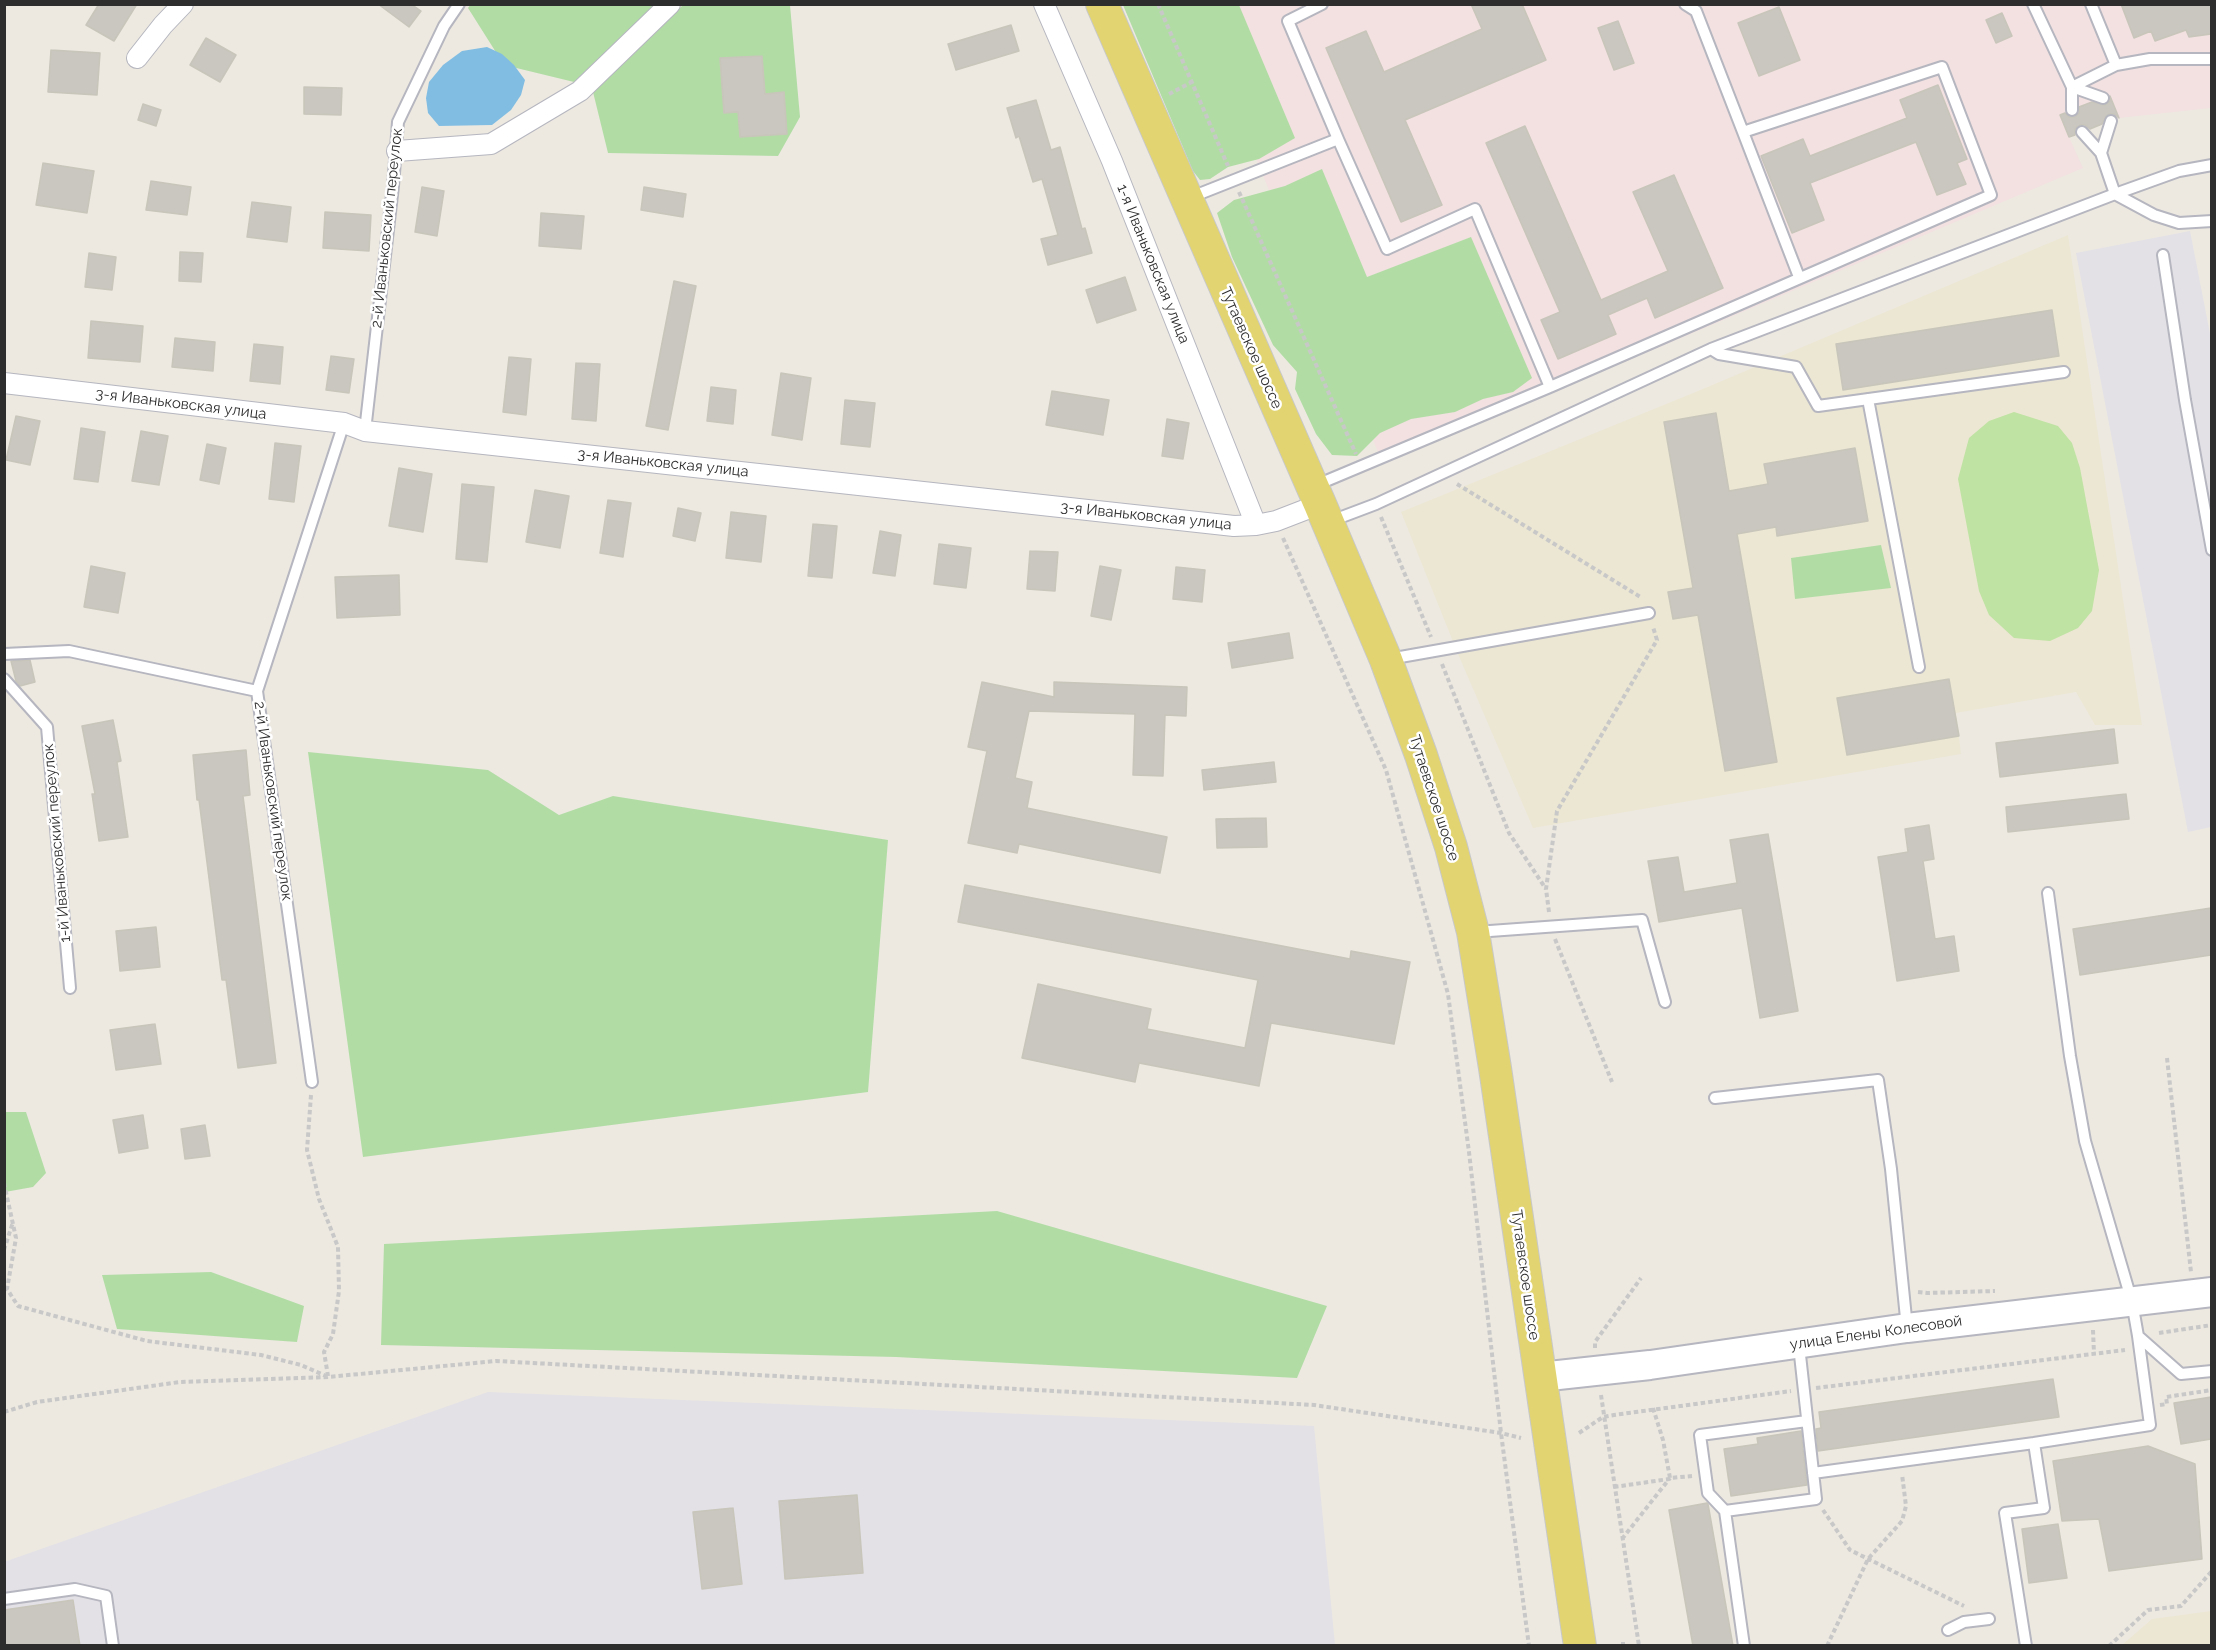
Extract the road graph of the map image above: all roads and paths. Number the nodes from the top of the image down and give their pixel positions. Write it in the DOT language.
graph roads {
  1 [pos="183,4"];
  2 [pos="459,4"];
  3 [pos="670,4"];
  4 [pos="1044,4"];
  5 [pos="1102,4"];
  6 [pos="1158,4"];
  7 [pos="1322,4"];
  8 [pos="1685,4"];
  9 [pos="2033,4"];
  10 [pos="2091,4"];
  11 [pos="137,58"];
  12 [pos="2211,59"];
  13 [pos="2116,65"];
  14 [pos="1192,82"];
  15 [pos="2072,87"];
  16 [pos="1166,95"];
  17 [pos="2103,98"];
  18 [pos="2072,110"];
  19 [pos="2111,121"];
  20 [pos="1743,132"];
  21 [pos="2082,132"];
  22 [pos="1338,138"];
  23 [pos="397,151"];
  24 [pos="2101,153"];
  25 [pos="2211,165"];
  26 [pos="1234,180"];
  27 [pos="2115,194"];
  28 [pos="1186,199"];
  29 [pos="2211,221"];
  30 [pos="2163,255"];
  31 [pos="1799,277"];
  32 [pos="1711,349"];
  33 [pos="2064,372"];
  34 [pos="4,383"];
  35 [pos="1550,387"];
  36 [pos="1868,399"];
  37 [pos="344,423"];
  38 [pos="365,431"];
  39 [pos="1361,466"];
  40 [pos="1441,474"];
  41 [pos="1320,504"];
  42 [pos="1376,504"];
  43 [pos="1256,525"];
  44 [pos="1283,537"];
  45 [pos="2211,550"];
  46 [pos="1649,613"];
  47 [pos="1436,650"];
  48 [pos="4,654"];
  49 [pos="1386,660"];
  50 [pos="1919,667"];
  51 [pos="4,679"];
  52 [pos="258,691"];
  53 [pos="1546,889"];
  54 [pos="2048,893"];
  55 [pos="1551,926"];
  56 [pos="1473,932"];
  57 [pos="70,988"];
  58 [pos="1665,1002"];
  59 [pos="2167,1058"];
  60 [pos="312,1082"];
  61 [pos="1612,1082"];
  62 [pos="1715,1098"];
  63 [pos="4,1183"];
  64 [pos="13,1220"];
  65 [pos="4,1250"];
  66 [pos="1641,1278"];
  67 [pos="2202,1293"];
  68 [pos="2132,1302"];
  69 [pos="2211,1326"];
  70 [pos="1907,1328"];
  71 [pos="2138,1336"];
  72 [pos="1799,1344"];
  73 [pos="2140,1348"];
  74 [pos="1595,1350"];
  75 [pos="2211,1371"];
  76 [pos="328,1377"];
  77 [pos="1540,1377"];
  78 [pos="1600,1388"];
  79 [pos="1803,1389"];
  80 [pos="2211,1390"];
  81 [pos="2167,1404"];
  82 [pos="1653,1408"];
  83 [pos="4,1412"];
  84 [pos="1603,1417"];
  85 [pos="1807,1421"];
  86 [pos="1501,1433"];
  87 [pos="1579,1433"];
  88 [pos="1521,1438"];
  89 [pos="2034,1443"];
  90 [pos="1900,1461"];
  91 [pos="1813,1473"];
  92 [pos="1706,1474"];
  93 [pos="1670,1478"];
  94 [pos="1614,1487"];
  95 [pos="1816,1499"];
  96 [pos="1725,1511"];
  97 [pos="1621,1539"];
  98 [pos="1868,1559"];
  99 [pos="2211,1571"];
  100 [pos="4,1599"];
  101 [pos="1989,1618"];
  102 [pos="1948,1629"];
  103 [pos="113,1646"];
  104 [pos="1529,1646"];
  105 [pos="1580,1646"];
  106 [pos="1639,1646"];
  107 [pos="1744,1646"];
  108 [pos="1827,1646"];
  109 [pos="2026,1646"];
  110 [pos="2109,1646"];
  1 -- 11 [label="street"];
  2 -- 23 [label="lane, 2-й Иваньковский переулок"];
  3 -- 23 [label="street"];
  4 -- 43 [label="street, 1-я Иваньковская улица"];
  5 -- 28 [label="main road, Тутаевское шоссе"];
  6 -- 14 [label="path"];
  7 -- 22 [label="lane"];
  8 -- 20 [label="lane"];
  9 -- 15 [label="lane"];
  10 -- 13 [label="lane"];
  12 -- 13 [label="lane"];
  13 -- 15 [label="lane"];
  14 -- 16 [label="path"];
  14 -- 26 [label="path"];
  15 -- 17 [label="lane"];
  15 -- 18 [label="lane"];
  19 -- 24 [label="lane"];
  20 -- 31 [label="lane"];
  20 -- 31 [label="lane"];
  21 -- 24 [label="lane"];
  22 -- 26 [label="lane"];
  22 -- 35 [label="lane"];
  23 -- 38 [label="lane, 2-й Иваньковский переулок"];
  24 -- 27 [label="lane"];
  25 -- 27 [label="lane"];
  26 -- 28 [label="lane"];
  26 -- 39 [label="path"];
  27 -- 29 [label="lane"];
  27 -- 32 [label="lane"];
  28 -- 41 [label="main road, Тутаевское шоссе"];
  30 -- 45 [label="lane"];
  31 -- 35 [label="lane"];
  32 -- 36 [label="lane"];
  32 -- 40 [label="lane"];
  33 -- 36 [label="lane"];
  34 -- 37 [label="street, 3-я Иваньковская улица"];
  35 -- 39 [label="lane"];
  36 -- 50 [label="lane"];
  37 -- 38 [label="street, 3-я Иваньковская улица"];
  37 -- 52 [label="lane, 2-й Иваньковский переулок"];
  38 -- 43 [label="street, 3-я Иваньковская улица"];
  39 -- 41 [label="lane"];
  40 -- 42 [label="lane"];
  40 -- 46 [label="path"];
  41 -- 42 [label="lane"];
  41 -- 43 [label="street, 3-я Иваньковская улица"];
  41 -- 49 [label="main road, Тутаевское шоссе"];
  42 -- 47 [label="path"];
  44 -- 86 [label="path"];
  46 -- 47 [label="lane"];
  46 -- 53 [label="path"];
  47 -- 49 [label="lane"];
  47 -- 53 [label="path"];
  48 -- 52 [label="lane"];
  49 -- 56 [label="main road, Тутаевское шоссе"];
  51 -- 57 [label="lane, 1-й Иваньковский переулок"];
  52 -- 60 [label="lane, 2-й Иваньковский переулок"];
  53 -- 55 [label="path"];
  54 -- 68 [label="lane"];
  55 -- 56 [label="lane"];
  55 -- 58 [label="lane"];
  55 -- 61 [label="path"];
  56 -- 77 [label="main road, Тутаевское шоссе"];
  59 -- 67 [label="path"];
  60 -- 76 [label="path"];
  62 -- 70 [label="lane"];
  63 -- 64 [label="path"];
  64 -- 65 [label="path"];
  64 -- 76 [label="path"];
  66 -- 74 [label="path"];
  67 -- 68 [label="street, улица Елены Колесовой"];
  68 -- 70 [label="street, улица Елены Колесовой"];
  68 -- 71 [label="lane"];
  69 -- 71 [label="path"];
  70 -- 72 [label="street, улица Елены Колесовой"];
  71 -- 73 [label="lane"];
  71 -- 75 [label="lane"];
  72 -- 77 [label="street, улица Елены Колесовой"];
  72 -- 79 [label="lane"];
  73 -- 79 [label="path"];
  73 -- 89 [label="lane"];
  76 -- 83 [label="path"];
  76 -- 86 [label="path"];
  77 -- 105 [label="main road, Тутаевское шоссе"];
  78 -- 84 [label="path"];
  79 -- 82 [label="path"];
  79 -- 85 [label="lane"];
  80 -- 81 [label="path"];
  82 -- 84 [label="path"];
  82 -- 93 [label="path"];
  84 -- 87 [label="path"];
  84 -- 94 [label="path"];
  85 -- 91 [label="lane"];
  85 -- 92 [label="lane"];
  86 -- 88 [label="path"];
  86 -- 104 [label="path"];
  89 -- 90 [label="lane"];
  89 -- 109 [label="lane"];
  90 -- 91 [label="lane"];
  90 -- 98 [label="path"];
  91 -- 95 [label="lane"];
  92 -- 93 [label="path"];
  92 -- 96 [label="lane"];
  93 -- 94 [label="path"];
  93 -- 97 [label="path"];
  94 -- 97 [label="path"];
  95 -- 96 [label="lane"];
  95 -- 98 [label="path"];
  96 -- 107 [label="lane"];
  97 -- 106 [label="path"];
  98 -- 101 [label="path"];
  98 -- 108 [label="path"];
  99 -- 110 [label="path"];
  100 -- 103 [label="lane"];
  101 -- 102 [label="lane"];
}
